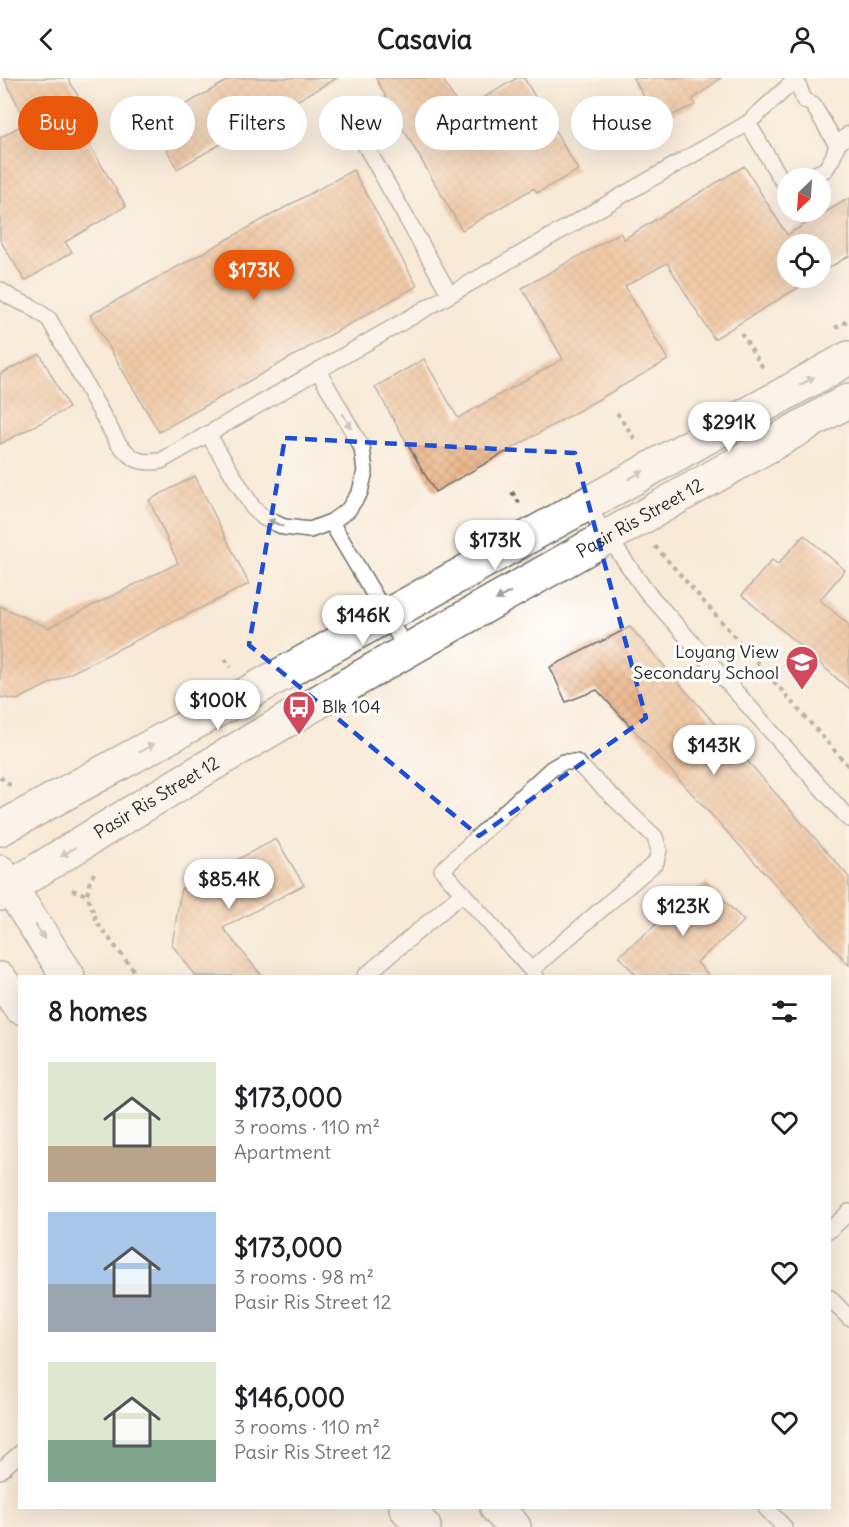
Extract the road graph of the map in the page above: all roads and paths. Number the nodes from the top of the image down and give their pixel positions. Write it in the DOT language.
graph roads {
  1 [pos="796,79"];
  2 [pos="748,123"];
  3 [pos="849,134"];
  4 [pos="837,145"];
  5 [pos="368,150"];
  6 [pos="827,168"];
  7 [pos="777,172"];
  8 [pos="0,290"];
  9 [pos="450,295"];
  10 [pos="741,333"];
  11 [pos="849,358"];
  12 [pos="763,368"];
  13 [pos="318,370"];
  14 [pos="849,400"];
  15 [pos="617,413"];
  16 [pos="208,434"];
  17 [pos="638,443"];
  18 [pos="512,492"];
  19 [pos="516,498"];
  20 [pos="585,504"];
  21 [pos="332,522"];
  22 [pos="609,537"];
  23 [pos="652,543"];
  24 [pos="386,615"];
  25 [pos="406,650"];
  26 [pos="849,767"];
  27 [pos="849,819"];
  28 [pos="0,829"];
  29 [pos="4,884"];
  30 [pos="72,890"];
  31 [pos="463,893"];
  32 [pos="533,973"];
  33 [pos="67,975"];
  34 [pos="137,975"];
  35 [pos="366,975"];
  36 [pos="0,979"];
  37 [pos="18,1003"];
  38 [pos="849,1212"];
  39 [pos="831,1229"];
  40 [pos="831,1299"];
  41 [pos="849,1318"];
  42 [pos="18,1455"];
  43 [pos="0,1471"];
  44 [pos="407,1509"];
  45 [pos="498,1509"];
  46 [pos="767,1509"];
  47 [pos="424,1527"];
  48 [pos="514,1527"];
  49 [pos="784,1527"];
  1 -- 2 [label="lane"];
  1 -- 4 [label="lane"];
  2 -- 7 [label="lane"];
  2 -- 9 [label="lane"];
  3 -- 4 [label="lane"];
  4 -- 6 [label="lane"];
  5 -- 9 [label="lane"];
  8 -- 16 [label="lane"];
  9 -- 13 [label="lane"];
  10 -- 12 [label="path"];
  20 -- 11 [label="street, one-way"];
  13 -- 16 [label="lane"];
  13 -- 21 [label="lane, one-way"];
  14 -- 22 [label="street, Pasir Ris Street 12"];
  15 -- 17 [label="path"];
  21 -- 16 [label="lane, one-way"];
  18 -- 19 [label="path"];
  20 -- 22 [label="lane"];
  20 -- 24 [label="street"];
  21 -- 24 [label="lane"];
  22 -- 25 [label="street, Pasir Ris Street 12, one-way"];
  22 -- 27 [label="lane"];
  23 -- 26 [label="path"];
  24 -- 25 [label="lane"];
  28 -- 24 [label="street, one-way"];
  25 -- 29 [label="street, Pasir Ris Street 12, one-way"];
  29 -- 33 [label="street, one-way"];
  30 -- 34 [label="path"];
  31 -- 32 [label="lane"];
  31 -- 32 [label="lane"];
  31 -- 35 [label="lane"];
  36 -- 37 [label="street"];
  38 -- 39 [label="lane"];
  40 -- 41 [label="lane"];
  42 -- 43 [label="lane"];
  44 -- 47 [label="street"];
  45 -- 48 [label="street"];
  46 -- 49 [label="lane"];
}
